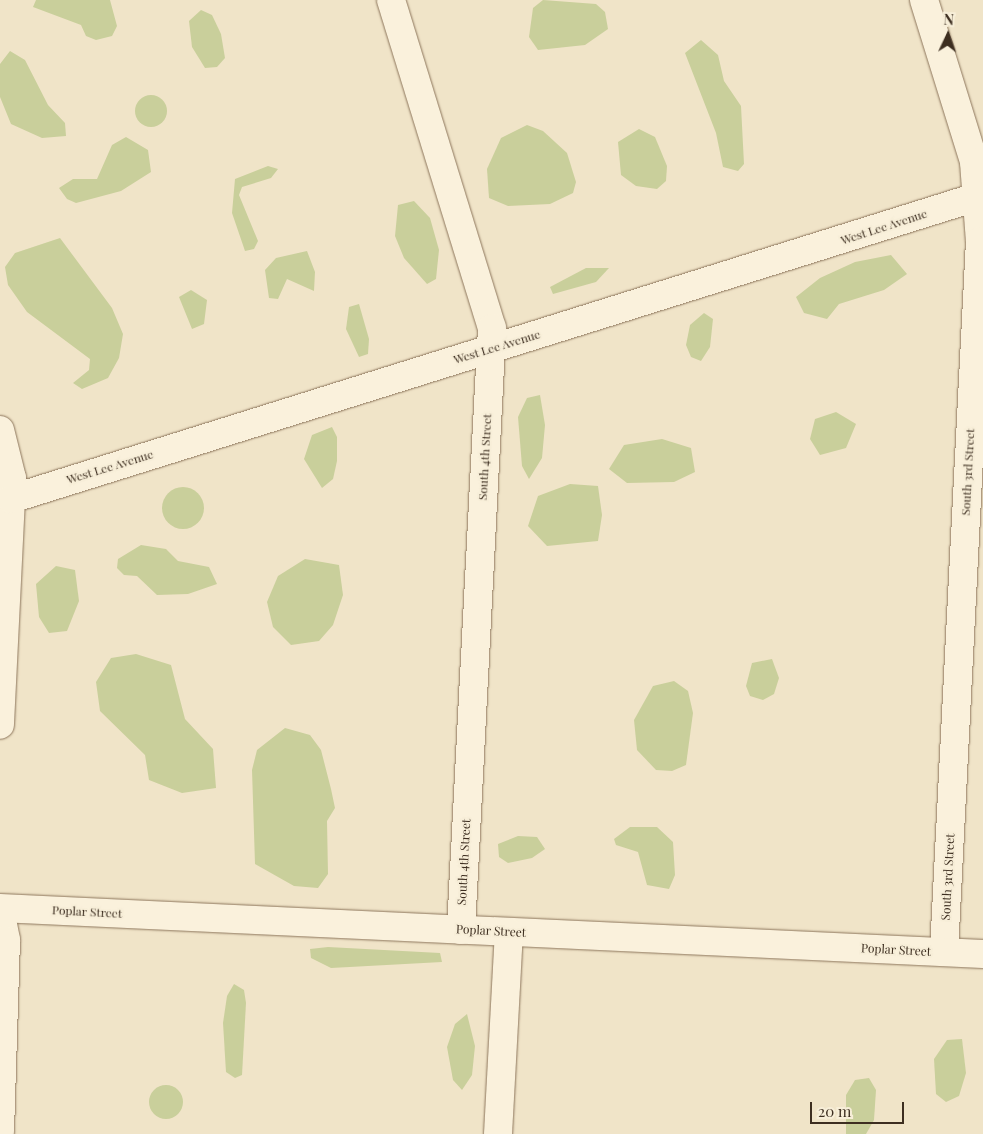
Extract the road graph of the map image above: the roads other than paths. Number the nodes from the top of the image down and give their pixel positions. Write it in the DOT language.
graph roads {
  1 [pos="391,0"];
  2 [pos="924,0"];
  3 [pos="980,196"];
  4 [pos="492,349"];
  5 [pos="0,430"];
  6 [pos="11,499"];
  7 [pos="0,726"];
  8 [pos="0,908"];
  9 [pos="461,930"];
  10 [pos="509,932"];
  11 [pos="944,952"];
  12 [pos="983,954"];
  13 [pos="0,1131"];
  14 [pos="498,1134"];
  1 -- 4 [label="street, South 4th Street"];
  2 -- 3 [label="street, South 3rd Street"];
  3 -- 4 [label="street, West Lee Avenue"];
  3 -- 11 [label="street, South 3rd Street"];
  4 -- 6 [label="street, West Lee Avenue"];
  4 -- 9 [label="street, South 4th Street"];
  5 -- 6 [label="street"];
  6 -- 7 [label="street"];
  8 -- 9 [label="street, Poplar Street"];
  8 -- 13 [label="street"];
  9 -- 10 [label="street, Poplar Street"];
  10 -- 11 [label="street, Poplar Street"];
  10 -- 14 [label="street"];
  11 -- 12 [label="street, Poplar Street"];
}
